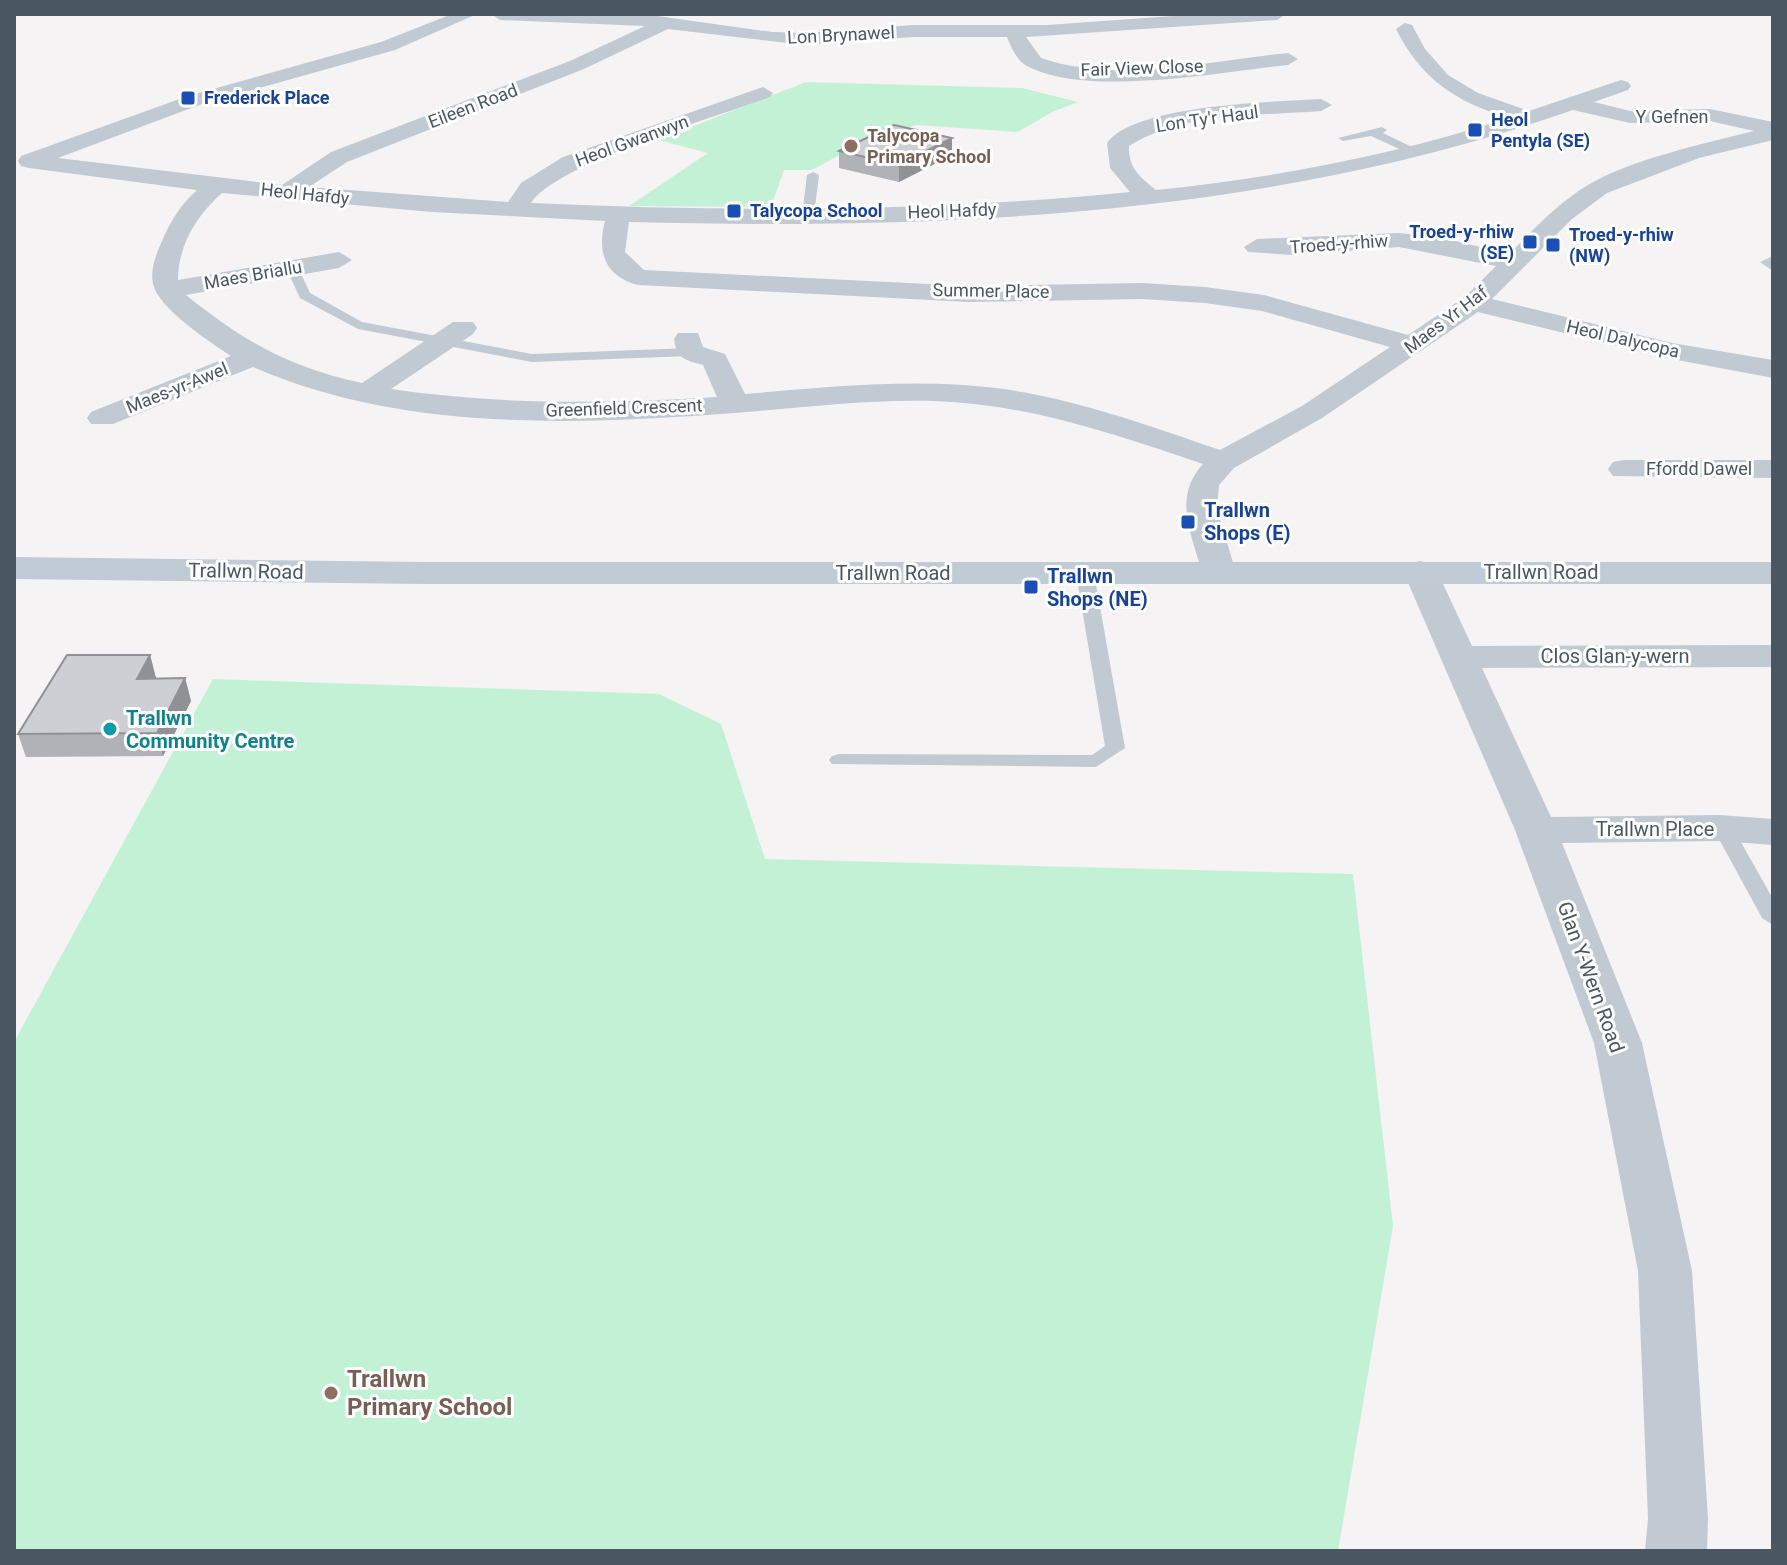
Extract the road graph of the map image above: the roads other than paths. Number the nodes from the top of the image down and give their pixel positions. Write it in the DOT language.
graph roads {
  1 [pos="468,14"];
  2 [pos="500,14"];
  3 [pos="736,14"];
  4 [pos="1277,14"];
  5 [pos="1180,18"];
  6 [pos="936,22"];
  7 [pos="665,23"];
  8 [pos="705,28"];
  9 [pos="1405,29"];
  10 [pos="1014,32"];
  11 [pos="1288,59"];
  12 [pos="1621,86"];
  13 [pos="763,93"];
  14 [pos="1571,103"];
  15 [pos="1322,106"];
  16 [pos="1530,118"];
  17 [pos="1384,130"];
  18 [pos="1773,131"];
  19 [pos="1372,132"];
  20 [pos="1343,138"];
  21 [pos="1729,143"];
  22 [pos="1414,152"];
  23 [pos="1771,158"];
  24 [pos="23,164"];
  25 [pos="813,175"];
  26 [pos="217,185"];
  27 [pos="285,193"];
  28 [pos="1151,197"];
  29 [pos="514,210"];
  30 [pos="619,215"];
  31 [pos="808,216"];
  32 [pos="1257,247"];
  33 [pos="339,260"];
  34 [pos="1773,260"];
  35 [pos="1515,263"];
  36 [pos="1773,267"];
  37 [pos="292,268"];
  38 [pos="168,290"];
  39 [pos="1474,303"];
  40 [pos="453,334"];
  41 [pos="1414,345"];
  42 [pos="689,346"];
  43 [pos="252,357"];
  44 [pos="1773,369"];
  45 [pos="366,393"];
  46 [pos="735,404"];
  47 [pos="102,418"];
  48 [pos="1223,461"];
  49 [pos="1624,469"];
  50 [pos="1773,469"];
  51 [pos="14,568"];
  52 [pos="1420,571"];
  53 [pos="1085,573"];
  54 [pos="1219,573"];
  55 [pos="1773,573"];
  56 [pos="1773,656"];
  57 [pos="1456,657"];
  58 [pos="839,760"];
  59 [pos="1723,828"];
  60 [pos="1536,830"];
  61 [pos="1773,832"];
  62 [pos="1773,918"];
  63 [pos="1676,1551"];
  1 -- 24 [label="street"];
  2 -- 7 [label="street, Lon Brynawel"];
  3 -- 8 [label="street"];
  4 -- 5 [label="street, Lon Brynawel"];
  5 -- 10 [label="street, Lon Brynawel"];
  6 -- 8 [label="street, Lon Brynawel"];
  6 -- 10 [label="street, Lon Brynawel"];
  7 -- 8 [label="street, Lon Brynawel"];
  7 -- 27 [label="street, Eileen Road"];
  9 -- 16 [label="street"];
  10 -- 11 [label="street, Fair View Close"];
  12 -- 14 [label="street, Heol Hafdy"];
  13 -- 29 [label="street, Heol Gwanwyn"];
  14 -- 16 [label="street, Heol Hafdy"];
  14 -- 18 [label="street, Y Gefnen"];
  15 -- 28 [label="street, Lon Ty'r Haul"];
  16 -- 22 [label="street, Heol Hafdy"];
  17 -- 19 [label="lane"];
  18 -- 21 [label="street, Maes Yr Haf"];
  19 -- 20 [label="lane"];
  19 -- 22 [label="lane"];
  21 -- 23 [label="street"];
  21 -- 35 [label="street, Maes Yr Haf"];
  22 -- 28 [label="street, Heol Hafdy"];
  24 -- 26 [label="street, Heol Hafdy"];
  25 -- 31 [label="lane"];
  26 -- 27 [label="street, Heol Hafdy"];
  26 -- 38 [label="street"];
  27 -- 29 [label="street, Heol Hafdy"];
  28 -- 31 [label="street, Heol Hafdy"];
  29 -- 30 [label="street, Heol Hafdy"];
  30 -- 31 [label="street, Heol Hafdy"];
  30 -- 41 [label="street, Summer Place"];
  32 -- 35 [label="street, Troed-y-rhiw"];
  33 -- 37 [label="street, Maes Briallu"];
  34 -- 36 [label="lane"];
  35 -- 39 [label="street, Maes Yr Haf"];
  37 -- 38 [label="street, Maes Briallu"];
  37 -- 40 [label="lane"];
  38 -- 43 [label="street, Greenfield Crescent"];
  39 -- 41 [label="street, Maes Yr Haf"];
  39 -- 44 [label="street, Heol Dalycopa"];
  40 -- 42 [label="lane"];
  40 -- 45 [label="street"];
  41 -- 48 [label="street, Maes Yr Haf"];
  42 -- 46 [label="street"];
  43 -- 45 [label="street, Greenfield Crescent"];
  43 -- 47 [label="street, Maes-yr-Awel"];
  45 -- 46 [label="street, Greenfield Crescent"];
  46 -- 48 [label="street, Greenfield Crescent"];
  48 -- 54 [label="street, Maes Yr Haf"];
  49 -- 50 [label="street, Ffordd Dawel"];
  51 -- 53 [label="street, Trallwn Road"];
  52 -- 54 [label="street, Trallwn Road"];
  52 -- 55 [label="street, Trallwn Road"];
  52 -- 57 [label="street, Glan Y-Wern Road"];
  53 -- 54 [label="street, Trallwn Road"];
  53 -- 58 [label="lane"];
  56 -- 57 [label="street, Clos Glan-y-wern"];
  57 -- 60 [label="street, Glan Y-Wern Road"];
  59 -- 60 [label="street, Trallwn Place"];
  59 -- 61 [label="street, Trallwn Place"];
  59 -- 62 [label="lane"];
  60 -- 63 [label="street, Glan Y-Wern Road"];
}
